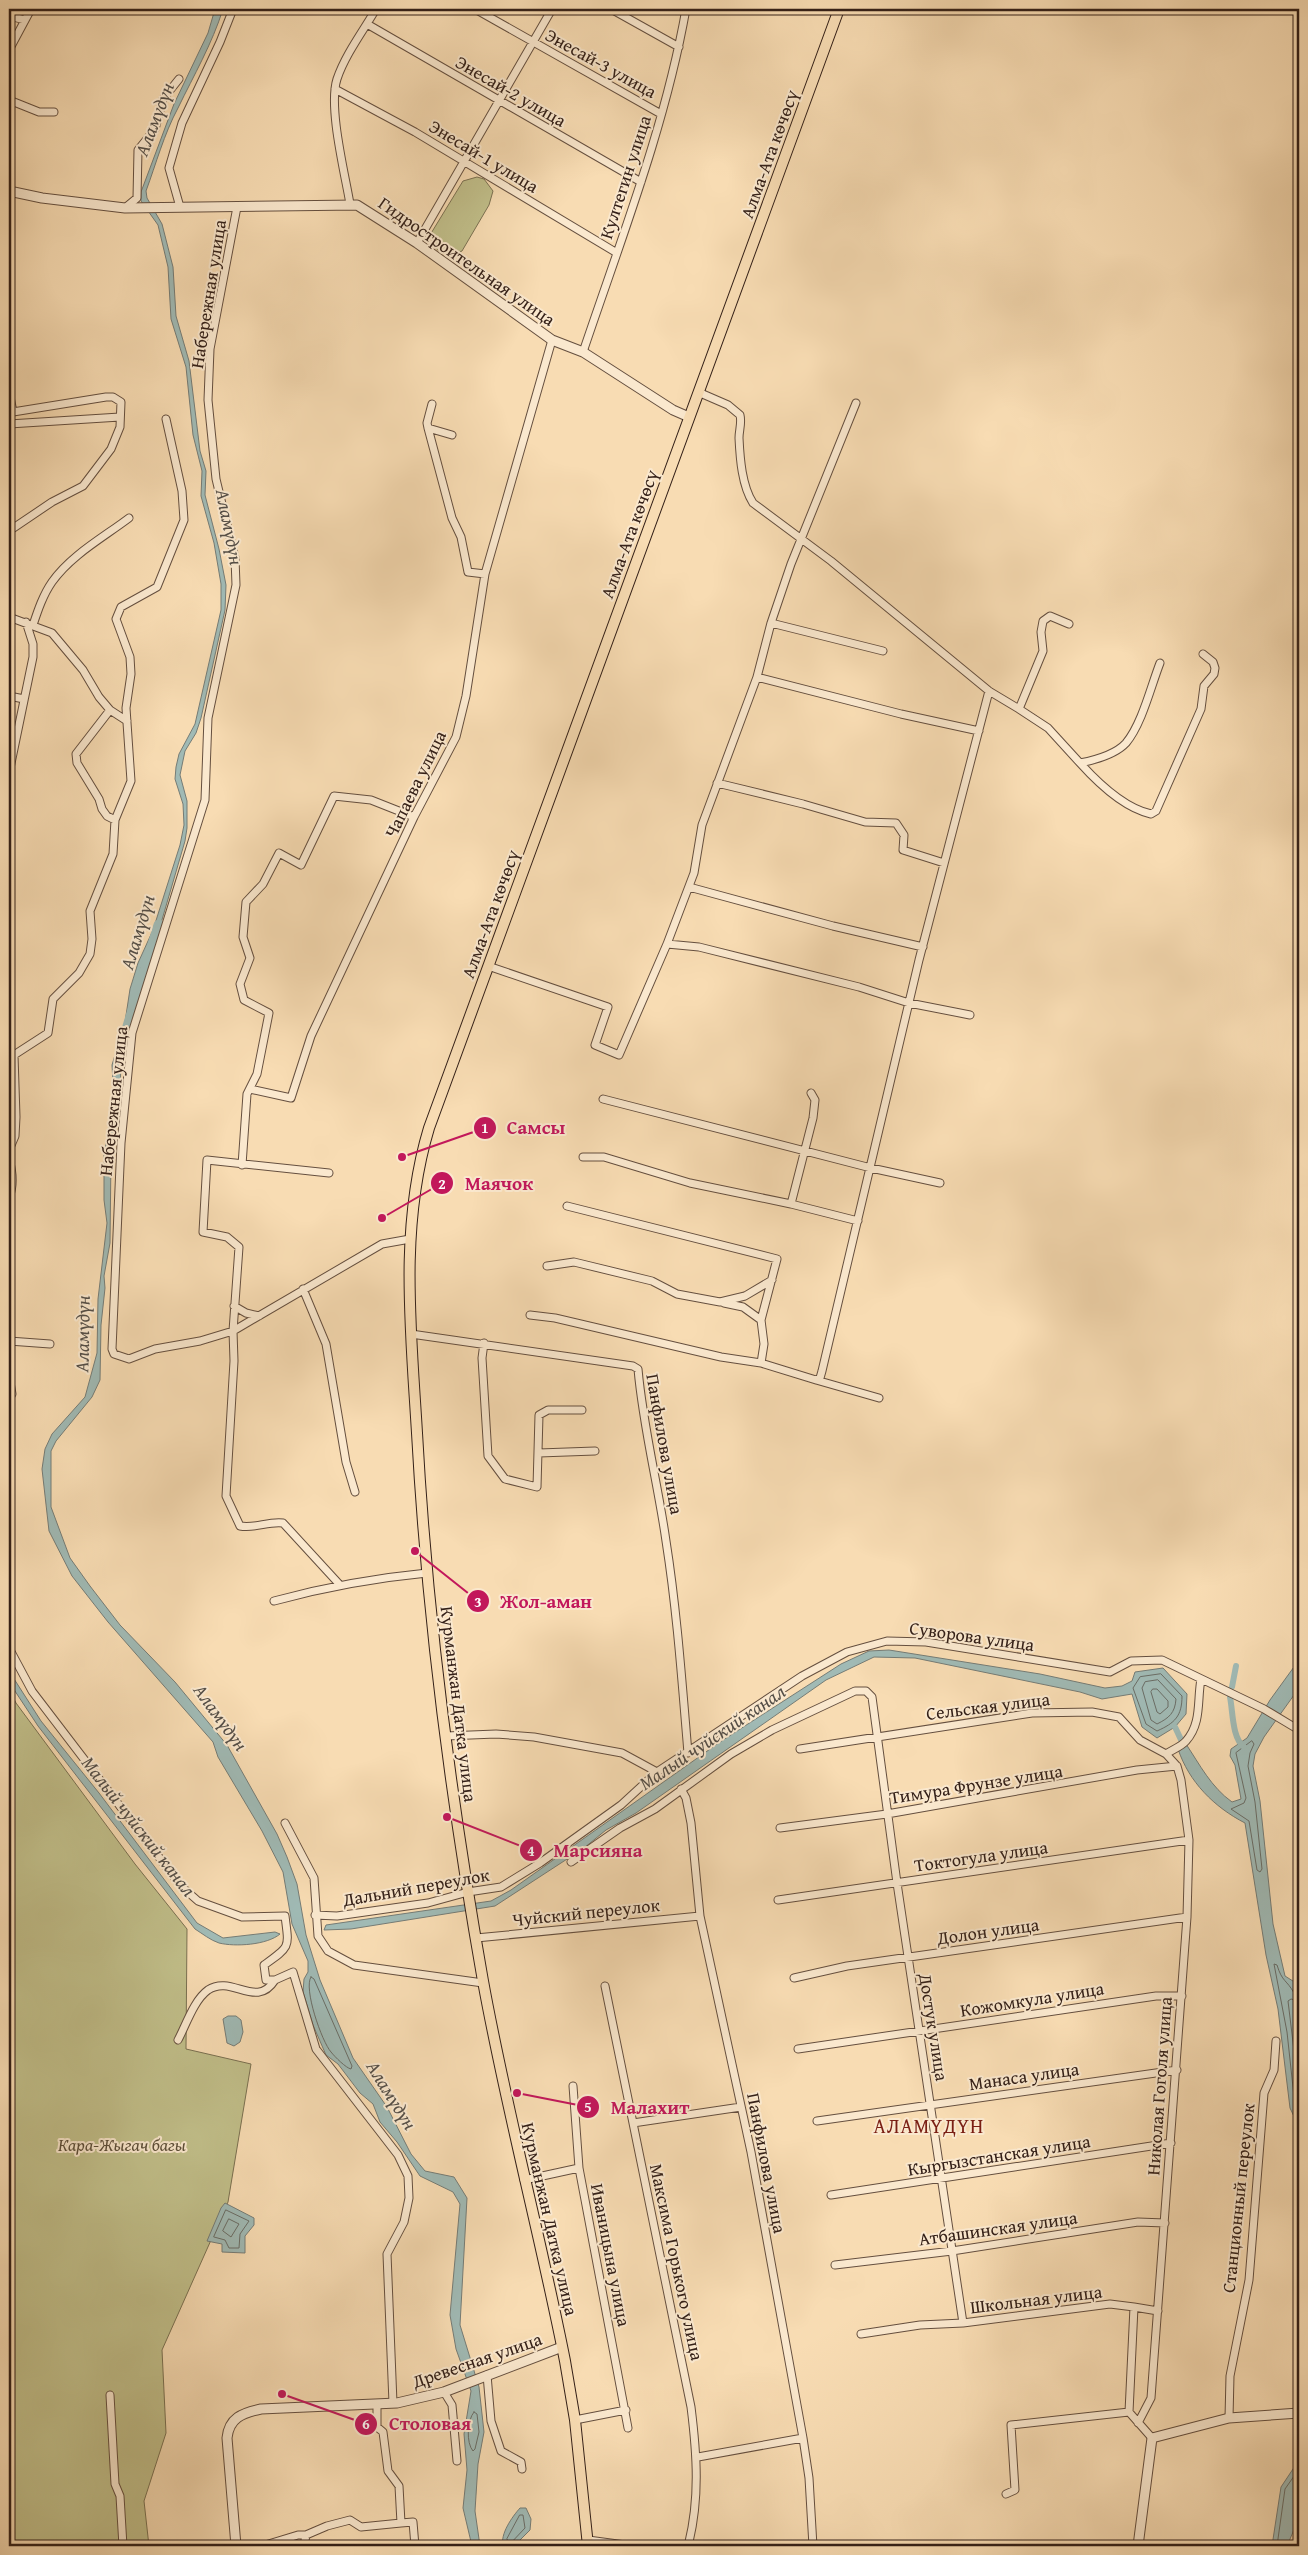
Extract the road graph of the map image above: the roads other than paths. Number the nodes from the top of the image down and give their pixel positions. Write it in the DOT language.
graph roads {
  1 [pos="31,9"];
  2 [pos="233,9"];
  3 [pos="376,9"];
  4 [pos="475,9"];
  5 [pos="552,9"];
  6 [pos="611,9"];
  7 [pos="686,9"];
  8 [pos="839,9"];
  9 [pos="9,16"];
  10 [pos="24,20"];
  11 [pos="367,24"];
  12 [pos="532,42"];
  13 [pos="679,47"];
  14 [pos="9,50"];
  15 [pos="178,79"];
  16 [pos="335,89"];
  17 [pos="9,100"];
  18 [pos="498,101"];
  19 [pos="54,112"];
  20 [pos="661,114"];
  21 [pos="464,161"];
  22 [pos="641,182"];
  23 [pos="9,191"];
  24 [pos="350,204"];
  25 [pos="237,207"];
  26 [pos="127,208"];
  27 [pos="180,208"];
  28 [pos="417,243"];
  29 [pos="616,253"];
  30 [pos="552,340"];
  31 [pos="583,352"];
  32 [pos="9,392"];
  33 [pos="698,392"];
  34 [pos="856,402"];
  35 [pos="432,404"];
  36 [pos="11,413"];
  37 [pos="120,417"];
  38 [pos="689,417"];
  39 [pos="166,419"];
  40 [pos="9,424"];
  41 [pos="428,428"];
  42 [pos="452,435"];
  43 [pos="129,518"];
  44 [pos="9,531"];
  45 [pos="801,539"];
  46 [pos="485,574"];
  47 [pos="9,617"];
  48 [pos="30,623"];
  49 [pos="771,623"];
  50 [pos="1069,624"];
  51 [pos="884,651"];
  52 [pos="1203,654"];
  53 [pos="1160,663"];
  54 [pos="757,677"];
  55 [pos="989,691"];
  56 [pos="9,696"];
  57 [pos="24,699"];
  58 [pos="1019,709"];
  59 [pos="110,710"];
  60 [pos="127,720"];
  61 [pos="978,731"];
  62 [pos="1080,763"];
  63 [pos="9,772"];
  64 [pos="717,783"];
  65 [pos="414,817"];
  66 [pos="115,820"];
  67 [pos="944,863"];
  68 [pos="689,887"];
  69 [pos="667,944"];
  70 [pos="923,947"];
  71 [pos="488,966"];
  72 [pos="909,1003"];
  73 [pos="970,1015"];
  74 [pos="450,1070"];
  75 [pos="250,1089"];
  76 [pos="811,1093"];
  77 [pos="603,1098"];
  78 [pos="9,1150"];
  79 [pos="805,1150"];
  80 [pos="583,1157"];
  81 [pos="9,1159"];
  82 [pos="242,1165"];
  83 [pos="871,1168"];
  84 [pos="330,1173"];
  85 [pos="940,1183"];
  86 [pos="9,1198"];
  87 [pos="791,1204"];
  88 [pos="567,1206"];
  89 [pos="858,1221"];
  90 [pos="410,1239"];
  91 [pos="547,1266"];
  92 [pos="772,1280"];
  93 [pos="303,1289"];
  94 [pos="720,1302"];
  95 [pos="234,1306"];
  96 [pos="259,1316"];
  97 [pos="530,1316"];
  98 [pos="762,1320"];
  99 [pos="233,1332"];
  100 [pos="411,1334"];
  101 [pos="9,1341"];
  102 [pos="50,1344"];
  103 [pos="484,1344"];
  104 [pos="761,1363"];
  105 [pos="9,1376"];
  106 [pos="816,1380"];
  107 [pos="879,1398"];
  108 [pos="9,1399"];
  109 [pos="582,1410"];
  110 [pos="595,1451"];
  111 [pos="539,1453"];
  112 [pos="355,1492"];
  113 [pos="427,1573"];
  114 [pos="340,1585"];
  115 [pos="274,1601"];
  116 [pos="9,1648"];
  117 [pos="1201,1679"];
  118 [pos="1299,1730"];
  119 [pos="446,1736"];
  120 [pos="876,1736"];
  121 [pos="800,1749"];
  122 [pos="688,1753"];
  123 [pos="1166,1754"];
  124 [pos="1177,1766"];
  125 [pos="657,1772"];
  126 [pos="681,1789"];
  127 [pos="887,1814"];
  128 [pos="285,1823"];
  129 [pos="780,1828"];
  130 [pos="1189,1840"];
  131 [pos="571,1862"];
  132 [pos="897,1883"];
  133 [pos="468,1892"];
  134 [pos="778,1900"];
  135 [pos="315,1914"];
  136 [pos="700,1916"];
  137 [pos="1187,1917"];
  138 [pos="476,1938"];
  139 [pos="908,1958"];
  140 [pos="794,1978"];
  141 [pos="275,1980"];
  142 [pos="483,1982"];
  143 [pos="605,1986"];
  144 [pos="1182,1996"];
  145 [pos="919,2031"];
  146 [pos="178,2040"];
  147 [pos="1276,2041"];
  148 [pos="798,2049"];
  149 [pos="1177,2070"];
  150 [pos="572,2086"];
  151 [pos="931,2105"];
  152 [pos="741,2107"];
  153 [pos="817,2121"];
  154 [pos="633,2123"];
  155 [pos="1171,2143"];
  156 [pos="579,2168"];
  157 [pos="942,2179"];
  158 [pos="524,2180"];
  159 [pos="831,2195"];
  160 [pos="1165,2223"];
  161 [pos="952,2251"];
  162 [pos="835,2265"];
  163 [pos="1134,2307"];
  164 [pos="1158,2311"];
  165 [pos="963,2323"];
  166 [pos="861,2334"];
  167 [pos="562,2347"];
  168 [pos="485,2376"];
  169 [pos="448,2390"];
  170 [pos="110,2395"];
  171 [pos="393,2403"];
  172 [pos="376,2404"];
  173 [pos="626,2410"];
  174 [pos="1129,2412"];
  175 [pos="1299,2413"];
  176 [pos="1229,2418"];
  177 [pos="575,2420"];
  178 [pos="1138,2423"];
  179 [pos="628,2428"];
  180 [pos="803,2438"];
  181 [pos="1152,2438"];
  182 [pos="698,2457"];
  183 [pos="457,2461"];
  184 [pos="522,2469"];
  185 [pos="1006,2494"];
  186 [pos="401,2523"];
  187 [pos="302,2535"];
  188 [pos="588,2544"];
  189 [pos="123,2546"];
  190 [pos="236,2546"];
  191 [pos="262,2546"];
  192 [pos="304,2546"];
  193 [pos="415,2546"];
  194 [pos="625,2546"];
  195 [pos="688,2546"];
  196 [pos="813,2546"];
  197 [pos="1138,2546"];
  1 -- 10 [label="street"];
  2 -- 27 [label="street"];
  3 -- 11 [label="street"];
  4 -- 12 [label="street, Энесай-3 улица"];
  5 -- 12 [label="street"];
  6 -- 13 [label="street"];
  7 -- 13 [label="street, Култегин улица"];
  8 -- 33 [label="main road, Алма-Ата көчөсү"];
  9 -- 10 [label="street"];
  10 -- 14 [label="street"];
  11 -- 16 [label="street"];
  11 -- 18 [label="street, Энесай-2 улица"];
  12 -- 18 [label="street"];
  12 -- 20 [label="street, Энесай-3 улица"];
  13 -- 20 [label="street, Култегин улица"];
  15 -- 26 [label="street"];
  16 -- 21 [label="street, Энесай-1 улица"];
  16 -- 24 [label="street"];
  17 -- 19 [label="street"];
  18 -- 21 [label="street"];
  18 -- 22 [label="street, Энесай-2 улица"];
  20 -- 22 [label="street, Култегин улица"];
  21 -- 28 [label="street"];
  21 -- 29 [label="street, Энесай-1 улица"];
  22 -- 29 [label="street, Култегин улица"];
  23 -- 26 [label="street, Гидростроительная улица"];
  24 -- 25 [label="street, Гидростроительная улица"];
  24 -- 28 [label="street, Гидростроительная улица"];
  25 -- 27 [label="street, Гидростроительная улица"];
  25 -- 99 [label="street, Набережная улица"];
  26 -- 27 [label="street, Гидростроительная улица"];
  28 -- 30 [label="street, Гидростроительная улица"];
  29 -- 31 [label="street, Култегин улица"];
  30 -- 31 [label="street, Гидростроительная улица"];
  30 -- 46 [label="street, Чапаева улица"];
  31 -- 38 [label="street, Гидростроительная улица"];
  32 -- 36 [label="street"];
  33 -- 38 [label="main road, Алма-Ата көчөсү"];
  33 -- 45 [label="street"];
  34 -- 45 [label="street"];
  35 -- 41 [label="street"];
  36 -- 37 [label="street"];
  37 -- 40 [label="street"];
  37 -- 44 [label="street"];
  38 -- 71 [label="main road, Алма-Ата көчөсү"];
  39 -- 60 [label="street"];
  41 -- 42 [label="street"];
  41 -- 46 [label="street"];
  43 -- 48 [label="street"];
  45 -- 49 [label="street"];
  45 -- 55 [label="street"];
  46 -- 65 [label="street, Чапаева улица"];
  47 -- 48 [label="street"];
  48 -- 57 [label="street"];
  48 -- 59 [label="street"];
  49 -- 51 [label="street"];
  49 -- 54 [label="street"];
  50 -- 58 [label="street"];
  52 -- 62 [label="street"];
  53 -- 62 [label="street"];
  54 -- 61 [label="street"];
  54 -- 64 [label="street"];
  55 -- 58 [label="street"];
  55 -- 61 [label="street"];
  56 -- 57 [label="street"];
  57 -- 63 [label="street"];
  58 -- 62 [label="street"];
  59 -- 60 [label="street"];
  59 -- 66 [label="street"];
  60 -- 66 [label="street"];
  61 -- 67 [label="street"];
  64 -- 67 [label="street"];
  64 -- 68 [label="street"];
  65 -- 75 [label="street, Чапаева улица"];
  65 -- 75 [label="street"];
  66 -- 78 [label="street"];
  67 -- 70 [label="street"];
  68 -- 69 [label="street"];
  68 -- 70 [label="street"];
  69 -- 71 [label="street"];
  69 -- 72 [label="street"];
  70 -- 72 [label="street"];
  71 -- 74 [label="main road, Алма-Ата көчөсү"];
  72 -- 73 [label="street"];
  72 -- 83 [label="street"];
  74 -- 90 [label="main road, Курманжан Датка улица"];
  75 -- 82 [label="street"];
  76 -- 79 [label="street"];
  77 -- 79 [label="street"];
  79 -- 83 [label="street"];
  79 -- 87 [label="street"];
  80 -- 87 [label="street"];
  81 -- 86 [label="street"];
  82 -- 84 [label="street"];
  82 -- 95 [label="street"];
  83 -- 85 [label="street"];
  83 -- 89 [label="street"];
  87 -- 89 [label="street"];
  88 -- 92 [label="street"];
  89 -- 106 [label="street"];
  90 -- 93 [label="street, Набережная улица"];
  90 -- 100 [label="main road, Курманжан Датка улица"];
  91 -- 94 [label="street"];
  92 -- 94 [label="street"];
  92 -- 98 [label="street"];
  93 -- 96 [label="street, Набережная улица"];
  93 -- 112 [label="street"];
  94 -- 98 [label="street"];
  95 -- 96 [label="street"];
  95 -- 99 [label="street"];
  96 -- 99 [label="street, Набережная улица"];
  97 -- 104 [label="street"];
  98 -- 104 [label="street"];
  99 -- 114 [label="street"];
  100 -- 103 [label="street, Панфилова улица"];
  100 -- 113 [label="main road, Курманжан Датка улица"];
  101 -- 102 [label="street"];
  103 -- 111 [label="street"];
  103 -- 122 [label="street, Панфилова улица"];
  104 -- 106 [label="street"];
  105 -- 108 [label="street"];
  106 -- 107 [label="street"];
  109 -- 111 [label="street"];
  110 -- 111 [label="street"];
  113 -- 114 [label="street"];
  113 -- 119 [label="main road, Курманжан Датка улица"];
  114 -- 115 [label="street"];
  116 -- 141 [label="street"];
  117 -- 118 [label="street, Суворова улица"];
  117 -- 122 [label="street, Суворова улица"];
  117 -- 123 [label="street"];
  119 -- 125 [label="street"];
  119 -- 133 [label="main road, Курманжан Датка улица"];
  120 -- 121 [label="street, Сельская улица"];
  120 -- 123 [label="street, Сельская улица"];
  120 -- 126 [label="street, Достук улица"];
  120 -- 127 [label="street, Достук улица"];
  122 -- 125 [label="street, Суворова улица"];
  123 -- 124 [label="street"];
  124 -- 127 [label="street, Тимура Фрунзе улица"];
  124 -- 130 [label="street, Николая Гоголя улица"];
  125 -- 133 [label="street, Дальний переулок"];
  126 -- 131 [label="street"];
  126 -- 136 [label="street, Панфилова улица"];
  127 -- 129 [label="street, Тимура Фрунзе улица"];
  127 -- 132 [label="street, Достук улица"];
  128 -- 135 [label="street"];
  130 -- 132 [label="street, Токтогула улица"];
  130 -- 137 [label="street, Николая Гоголя улица"];
  132 -- 134 [label="street, Токтогула улица"];
  132 -- 139 [label="street, Достук улица"];
  133 -- 135 [label="street, Дальний переулок"];
  133 -- 138 [label="main road, Курманжан Датка улица"];
  135 -- 142 [label="street"];
  136 -- 138 [label="street, Чуйский переулок"];
  136 -- 152 [label="street, Панфилова улица"];
  137 -- 139 [label="street, Долон улица"];
  137 -- 144 [label="street, Николая Гоголя улица"];
  138 -- 142 [label="main road, Курманжан Датка улица"];
  139 -- 140 [label="street, Долон улица"];
  139 -- 145 [label="street, Достук улица"];
  141 -- 146 [label="street"];
  141 -- 171 [label="street"];
  142 -- 158 [label="main road, Курманжан Датка улица"];
  143 -- 154 [label="street, Максима Горького улица"];
  144 -- 145 [label="street, Кожомкула улица"];
  144 -- 149 [label="street, Николая Гоголя улица"];
  145 -- 148 [label="street, Кожомкула улица"];
  145 -- 151 [label="street, Достук улица"];
  147 -- 176 [label="street, Станционный переулок"];
  149 -- 151 [label="street, Манаса улица"];
  149 -- 155 [label="street, Николая Гоголя улица"];
  150 -- 156 [label="street, Иваницына улица"];
  151 -- 153 [label="street, Манаса улица"];
  151 -- 157 [label="street, Достук улица"];
  152 -- 154 [label="street"];
  152 -- 180 [label="street, Панфилова улица"];
  154 -- 182 [label="street, Максима Горького улица"];
  155 -- 157 [label="street, Кыргызстанская улица"];
  155 -- 160 [label="street, Николая Гоголя улица"];
  156 -- 158 [label="street"];
  156 -- 173 [label="street, Иваницына улица"];
  157 -- 159 [label="street, Кыргызстанская улица"];
  157 -- 161 [label="street, Достук улица"];
  158 -- 167 [label="main road, Курманжан Датка улица"];
  160 -- 161 [label="street, Атбашинская улица"];
  160 -- 164 [label="street, Николая Гоголя улица"];
  161 -- 162 [label="street, Атбашинская улица"];
  161 -- 165 [label="street, Достук улица"];
  163 -- 164 [label="street, Школьная улица"];
  163 -- 165 [label="street, Школьная улица"];
  163 -- 174 [label="street"];
  164 -- 178 [label="street, Николая Гоголя улица"];
  165 -- 166 [label="street, Школьная улица"];
  167 -- 168 [label="street, Древесная улица"];
  167 -- 177 [label="main road, Курманжан Датка улица"];
  168 -- 169 [label="street, Древесная улица"];
  168 -- 184 [label="street"];
  169 -- 171 [label="street, Древесная улица"];
  169 -- 183 [label="street"];
  170 -- 189 [label="street"];
  171 -- 172 [label="street, Древесная улица"];
  172 -- 186 [label="street"];
  172 -- 190 [label="street, Древесная улица"];
  173 -- 177 [label="street"];
  173 -- 179 [label="street, Иваницына улица"];
  174 -- 178 [label="street"];
  174 -- 185 [label="street"];
  175 -- 176 [label="street"];
  176 -- 181 [label="street"];
  177 -- 188 [label="main road, Курманжан Датка улица"];
  178 -- 181 [label="street"];
  180 -- 182 [label="street"];
  180 -- 196 [label="street, Панфилова улица"];
  181 -- 197 [label="street"];
  182 -- 195 [label="street, Максима Горького улица"];
  186 -- 187 [label="street"];
  186 -- 193 [label="street"];
  187 -- 191 [label="street"];
  187 -- 192 [label="street"];
  188 -- 194 [label="street"];
}
